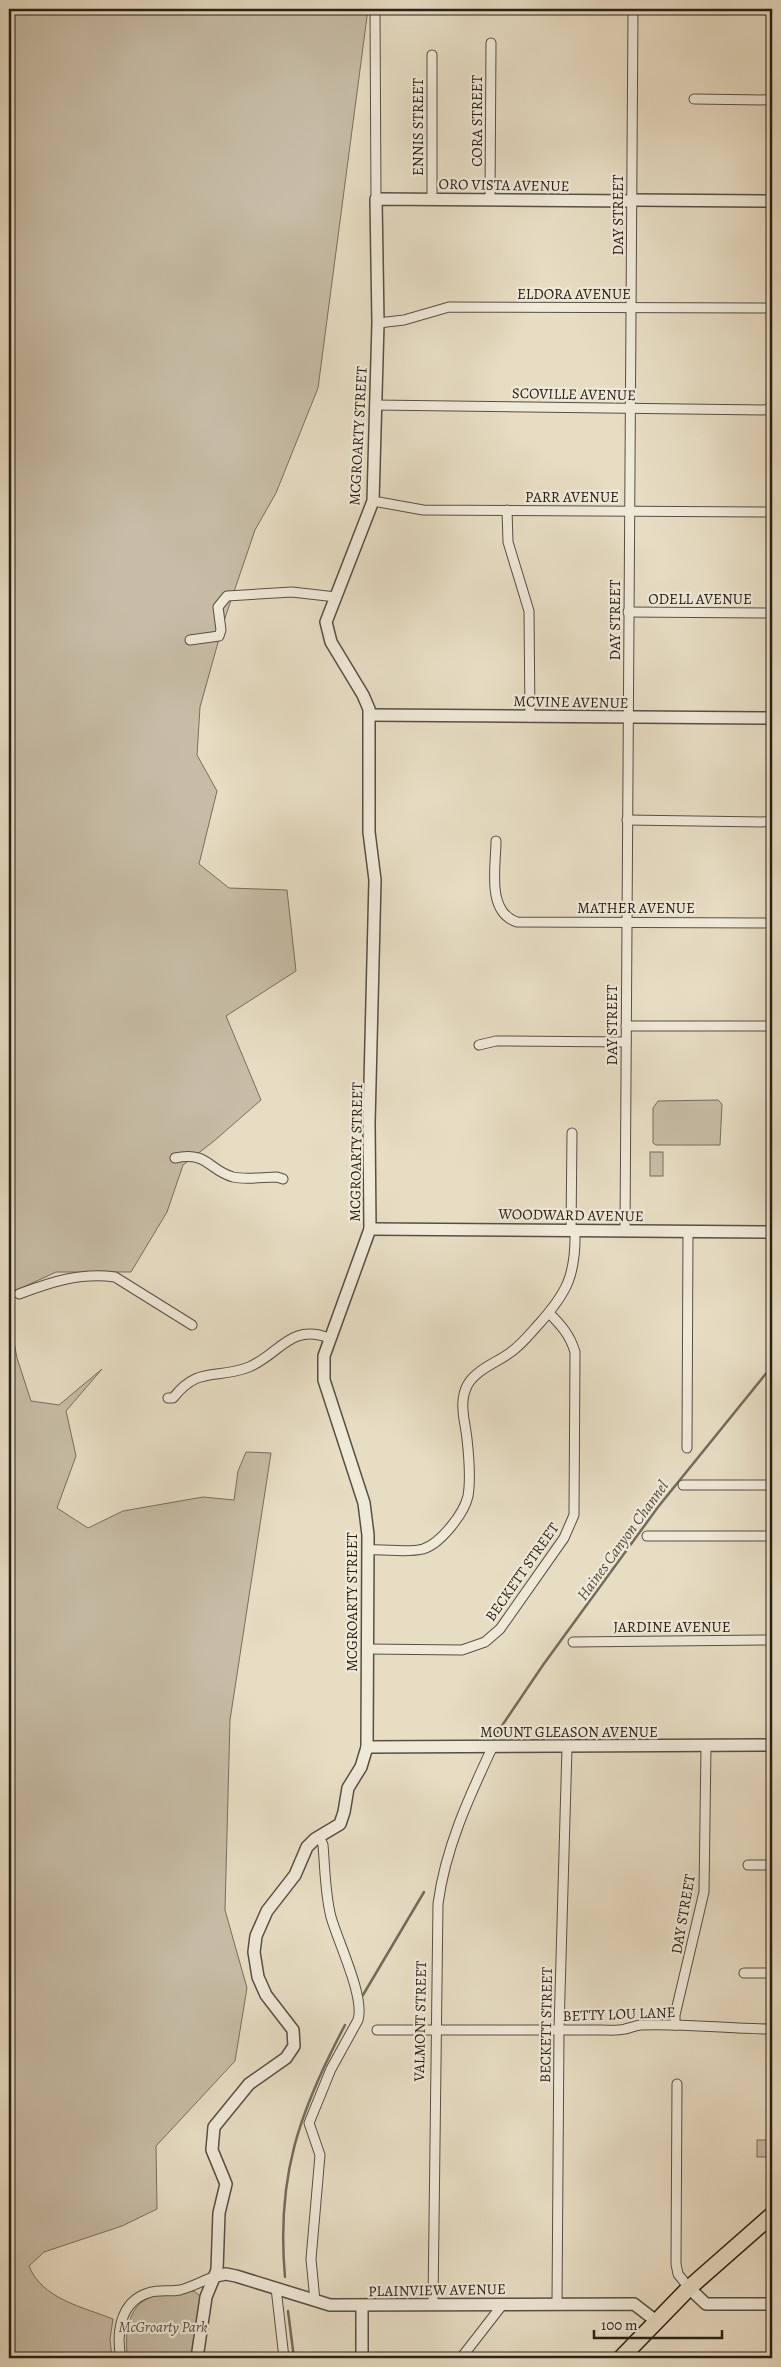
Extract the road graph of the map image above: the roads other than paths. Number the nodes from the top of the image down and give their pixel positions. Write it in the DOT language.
graph roads {
  1 [pos="375,9"];
  2 [pos="632,9"];
  3 [pos="491,42"];
  4 [pos="432,54"];
  5 [pos="694,99"];
  6 [pos="772,100"];
  7 [pos="376,199"];
  8 [pos="432,199"];
  9 [pos="490,200"];
  10 [pos="632,201"];
  11 [pos="772,201"];
  12 [pos="631,308"];
  13 [pos="772,308"];
  14 [pos="378,323"];
  15 [pos="375,406"];
  16 [pos="630,409"];
  17 [pos="772,410"];
  18 [pos="373,500"];
  19 [pos="507,510"];
  20 [pos="630,511"];
  21 [pos="772,512"];
  22 [pos="336,598"];
  23 [pos="628,612"];
  24 [pos="772,613"];
  25 [pos="190,640"];
  26 [pos="370,714"];
  27 [pos="530,716"];
  28 [pos="628,718"];
  29 [pos="772,718"];
  30 [pos="627,820"];
  31 [pos="772,822"];
  32 [pos="496,841"];
  33 [pos="627,922"];
  34 [pos="772,923"];
  35 [pos="626,1026"];
  36 [pos="772,1026"];
  37 [pos="626,1042"];
  38 [pos="479,1045"];
  39 [pos="572,1133"];
  40 [pos="175,1158"];
  41 [pos="283,1179"];
  42 [pos="370,1229"];
  43 [pos="573,1231"];
  44 [pos="625,1231"];
  45 [pos="688,1232"];
  46 [pos="772,1232"];
  47 [pos="19,1294"];
  48 [pos="549,1313"];
  49 [pos="192,1325"];
  50 [pos="329,1338"];
  51 [pos="168,1398"];
  52 [pos="687,1448"];
  53 [pos="683,1485"];
  54 [pos="772,1485"];
  55 [pos="647,1536"];
  56 [pos="772,1536"];
  57 [pos="370,1550"];
  58 [pos="772,1640"];
  59 [pos="573,1642"];
  60 [pos="368,1649"];
  61 [pos="706,1746"];
  62 [pos="772,1746"];
  63 [pos="367,1747"];
  64 [pos="567,1747"];
  65 [pos="492,1748"];
  66 [pos="320,1836"];
  67 [pos="748,1865"];
  68 [pos="772,1865"];
  69 [pos="744,1972"];
  70 [pos="772,1972"];
  71 [pos="675,2025"];
  72 [pos="772,2029"];
  73 [pos="377,2030"];
  74 [pos="435,2030"];
  75 [pos="558,2030"];
  76 [pos="677,2084"];
  77 [pos="772,2215"];
  78 [pos="216,2276"];
  79 [pos="276,2288"];
  80 [pos="690,2288"];
  81 [pos="315,2301"];
  82 [pos="433,2304"];
  83 [pos="503,2304"];
  84 [pos="557,2304"];
  85 [pos="772,2304"];
  86 [pos="362,2306"];
  87 [pos="656,2322"];
  88 [pos="121,2358"];
  89 [pos="197,2358"];
  90 [pos="284,2358"];
  91 [pos="362,2358"];
  92 [pos="462,2358"];
  93 [pos="621,2358"];
  1 -- 7 [label="street, MCGROARTY STREET"];
  2 -- 10 [label="street, DAY STREET"];
  3 -- 9 [label="street, CORA STREET"];
  4 -- 8 [label="street, ENNIS STREET"];
  5 -- 6 [label="street"];
  7 -- 8 [label="street, ORO VISTA AVENUE"];
  7 -- 14 [label="street, MCGROARTY STREET"];
  8 -- 9 [label="street, ORO VISTA AVENUE"];
  9 -- 10 [label="street, ORO VISTA AVENUE"];
  10 -- 11 [label="street, ORO VISTA AVENUE"];
  10 -- 12 [label="street, DAY STREET"];
  12 -- 13 [label="street, ELDORA AVENUE"];
  12 -- 14 [label="street, ELDORA AVENUE"];
  12 -- 16 [label="street, DAY STREET"];
  14 -- 15 [label="street, MCGROARTY STREET"];
  15 -- 16 [label="street, SCOVILLE AVENUE"];
  15 -- 18 [label="street, MCGROARTY STREET"];
  16 -- 17 [label="street, SCOVILLE AVENUE"];
  16 -- 20 [label="street, DAY STREET"];
  18 -- 19 [label="street, PARR AVENUE"];
  18 -- 22 [label="street, MCGROARTY STREET"];
  19 -- 20 [label="street, PARR AVENUE"];
  19 -- 27 [label="street"];
  20 -- 21 [label="street, PARR AVENUE"];
  20 -- 23 [label="street, DAY STREET"];
  22 -- 25 [label="street"];
  22 -- 26 [label="street, MCGROARTY STREET"];
  23 -- 24 [label="street, ODELL AVENUE"];
  23 -- 28 [label="street, DAY STREET"];
  26 -- 27 [label="street, MCVINE AVENUE"];
  26 -- 42 [label="street, MCGROARTY STREET"];
  27 -- 28 [label="street, MCVINE AVENUE"];
  28 -- 29 [label="street, MCVINE AVENUE"];
  28 -- 30 [label="street, DAY STREET"];
  30 -- 31 [label="street"];
  30 -- 33 [label="street, DAY STREET"];
  32 -- 33 [label="street, MATHER AVENUE"];
  33 -- 34 [label="street, MATHER AVENUE"];
  33 -- 35 [label="street, DAY STREET"];
  35 -- 36 [label="street"];
  35 -- 37 [label="street, DAY STREET"];
  37 -- 38 [label="street"];
  37 -- 44 [label="street, DAY STREET"];
  39 -- 43 [label="street"];
  40 -- 41 [label="street"];
  42 -- 43 [label="street, WOODWARD AVENUE"];
  42 -- 50 [label="street, MCGROARTY STREET"];
  43 -- 44 [label="street, WOODWARD AVENUE"];
  43 -- 48 [label="street"];
  44 -- 45 [label="street, WOODWARD AVENUE"];
  45 -- 46 [label="street, WOODWARD AVENUE"];
  45 -- 52 [label="street"];
  47 -- 49 [label="street"];
  48 -- 57 [label="street"];
  48 -- 60 [label="street, BECKETT STREET"];
  50 -- 51 [label="street"];
  50 -- 57 [label="street, MCGROARTY STREET"];
  53 -- 54 [label="street"];
  55 -- 56 [label="street"];
  57 -- 60 [label="street, MCGROARTY STREET"];
  58 -- 59 [label="street, JARDINE AVENUE"];
  60 -- 63 [label="street, MCGROARTY STREET"];
  61 -- 62 [label="street, MOUNT GLEASON AVENUE"];
  61 -- 64 [label="street, MOUNT GLEASON AVENUE"];
  61 -- 71 [label="street, DAY STREET"];
  63 -- 65 [label="street, MOUNT GLEASON AVENUE"];
  63 -- 66 [label="street, MCGROARTY STREET"];
  64 -- 65 [label="street, MOUNT GLEASON AVENUE"];
  64 -- 75 [label="street, BECKETT STREET"];
  65 -- 74 [label="street, VALMONT STREET"];
  66 -- 78 [label="street, MCGROARTY STREET"];
  66 -- 81 [label="street"];
  67 -- 68 [label="street"];
  69 -- 70 [label="street"];
  71 -- 72 [label="street, BETTY LOU LANE"];
  71 -- 75 [label="street, BETTY LOU LANE"];
  73 -- 74 [label="street, BETTY LOU LANE"];
  74 -- 75 [label="street, BETTY LOU LANE"];
  74 -- 82 [label="street, VALMONT STREET"];
  75 -- 84 [label="street, BECKETT STREET"];
  76 -- 80 [label="street"];
  77 -- 80 [label="main road"];
  78 -- 79 [label="street, PLAINVIEW AVENUE"];
  78 -- 88 [label="street"];
  78 -- 89 [label="street, MCGROARTY STREET"];
  79 -- 81 [label="street, PLAINVIEW AVENUE"];
  79 -- 90 [label="street"];
  80 -- 85 [label="street"];
  80 -- 87 [label="main road"];
  81 -- 86 [label="street, PLAINVIEW AVENUE"];
  82 -- 83 [label="street, PLAINVIEW AVENUE"];
  82 -- 86 [label="street, PLAINVIEW AVENUE"];
  83 -- 84 [label="street, PLAINVIEW AVENUE"];
  83 -- 92 [label="street"];
  84 -- 87 [label="street, PLAINVIEW AVENUE"];
  86 -- 91 [label="street"];
  87 -- 93 [label="main road"];
}
